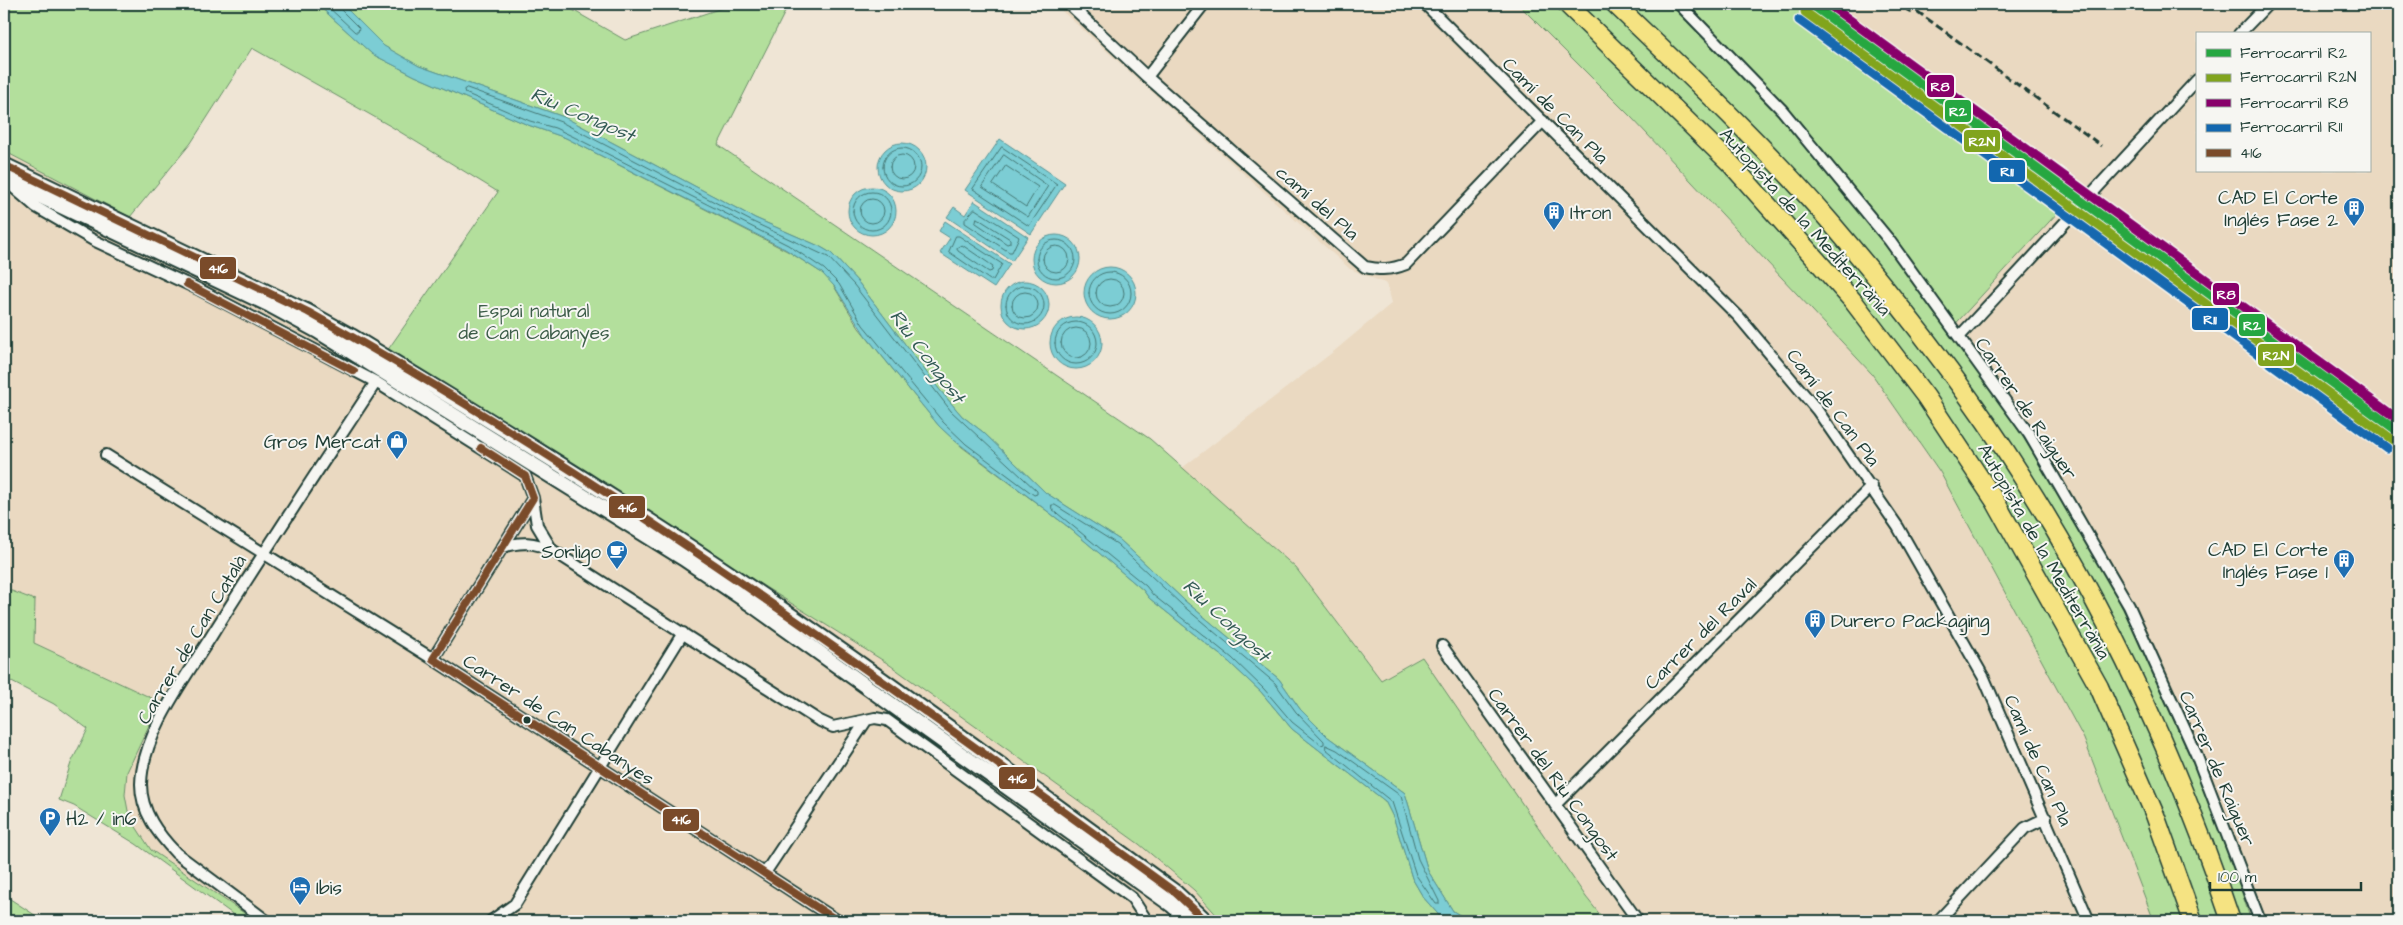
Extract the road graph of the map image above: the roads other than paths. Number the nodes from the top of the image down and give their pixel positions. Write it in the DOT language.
graph roads {
  1 [pos="1069,4"];
  2 [pos="1204,4"];
  3 [pos="1425,4"];
  4 [pos="1567,4"];
  5 [pos="1615,4"];
  6 [pos="1679,4"];
  7 [pos="2268,4"];
  8 [pos="2241,32"];
  9 [pos="1147,77"];
  10 [pos="2196,81"];
  11 [pos="1543,121"];
  12 [pos="4,165"];
  13 [pos="4,180"];
  14 [pos="1959,337"];
  15 [pos="376,382"];
  16 [pos="106,454"];
  17 [pos="1872,486"];
  18 [pos="533,498"];
  19 [pos="503,547"];
  20 [pos="552,550"];
  21 [pos="263,552"];
  22 [pos="684,634"];
  23 [pos="1442,646"];
  24 [pos="432,659"];
  25 [pos="866,721"];
  26 [pos="601,766"];
  27 [pos="1555,805"];
  28 [pos="2046,818"];
  29 [pos="765,873"];
  30 [pos="267,921"];
  31 [pos="491,921"];
  32 [pos="838,921"];
  33 [pos="1147,921"];
  34 [pos="1190,921"];
  35 [pos="1206,921"];
  36 [pos="1638,921"];
  37 [pos="1938,921"];
  38 [pos="2089,921"];
  39 [pos="2192,921"];
  40 [pos="2231,921"];
  41 [pos="2260,921"];
  1 -- 9 [label="street, camí del Pla"];
  2 -- 9 [label="street"];
  3 -- 11 [label="street, Camí de Can Pla"];
  4 -- 39 [label="highway, Autopista de la Mediterrània"];
  5 -- 40 [label="highway, Autopista de la Mediterrània"];
  6 -- 14 [label="street, Carrer de Raiguer"];
  7 -- 8 [label="street"];
  9 -- 11 [label="street, camí del Pla"];
  10 -- 14 [label="street"];
  11 -- 17 [label="street, Camí de Can Pla"];
  12 -- 35 [label="street"];
  13 -- 15 [label="street"];
  13 -- 34 [label="street"];
  14 -- 41 [label="street, Carrer de Raiguer"];
  15 -- 18 [label="street"];
  15 -- 21 [label="street, Carrer de Can Català"];
  16 -- 21 [label="street, Carrer de Can Cabanyes"];
  17 -- 27 [label="street, Carrer del Raval"];
  17 -- 28 [label="street, Camí de Can Pla"];
  18 -- 19 [label="street"];
  18 -- 20 [label="street"];
  19 -- 20 [label="street"];
  19 -- 24 [label="street"];
  20 -- 22 [label="street"];
  21 -- 24 [label="street, Carrer de Can Cabanyes"];
  21 -- 30 [label="street, Carrer de Can Català"];
  22 -- 25 [label="street"];
  22 -- 26 [label="street"];
  23 -- 27 [label="street, Carrer del Riu Congost"];
  24 -- 26 [label="street, Carrer de Can Cabanyes"];
  25 -- 29 [label="street"];
  25 -- 33 [label="street"];
  26 -- 29 [label="street, Carrer de Can Cabanyes"];
  26 -- 31 [label="street"];
  27 -- 36 [label="street, Carrer del Riu Congost"];
  28 -- 37 [label="street"];
  28 -- 38 [label="street, Camí de Can Pla"];
  29 -- 32 [label="street, Carrer de Can Cabanyes"];
}
